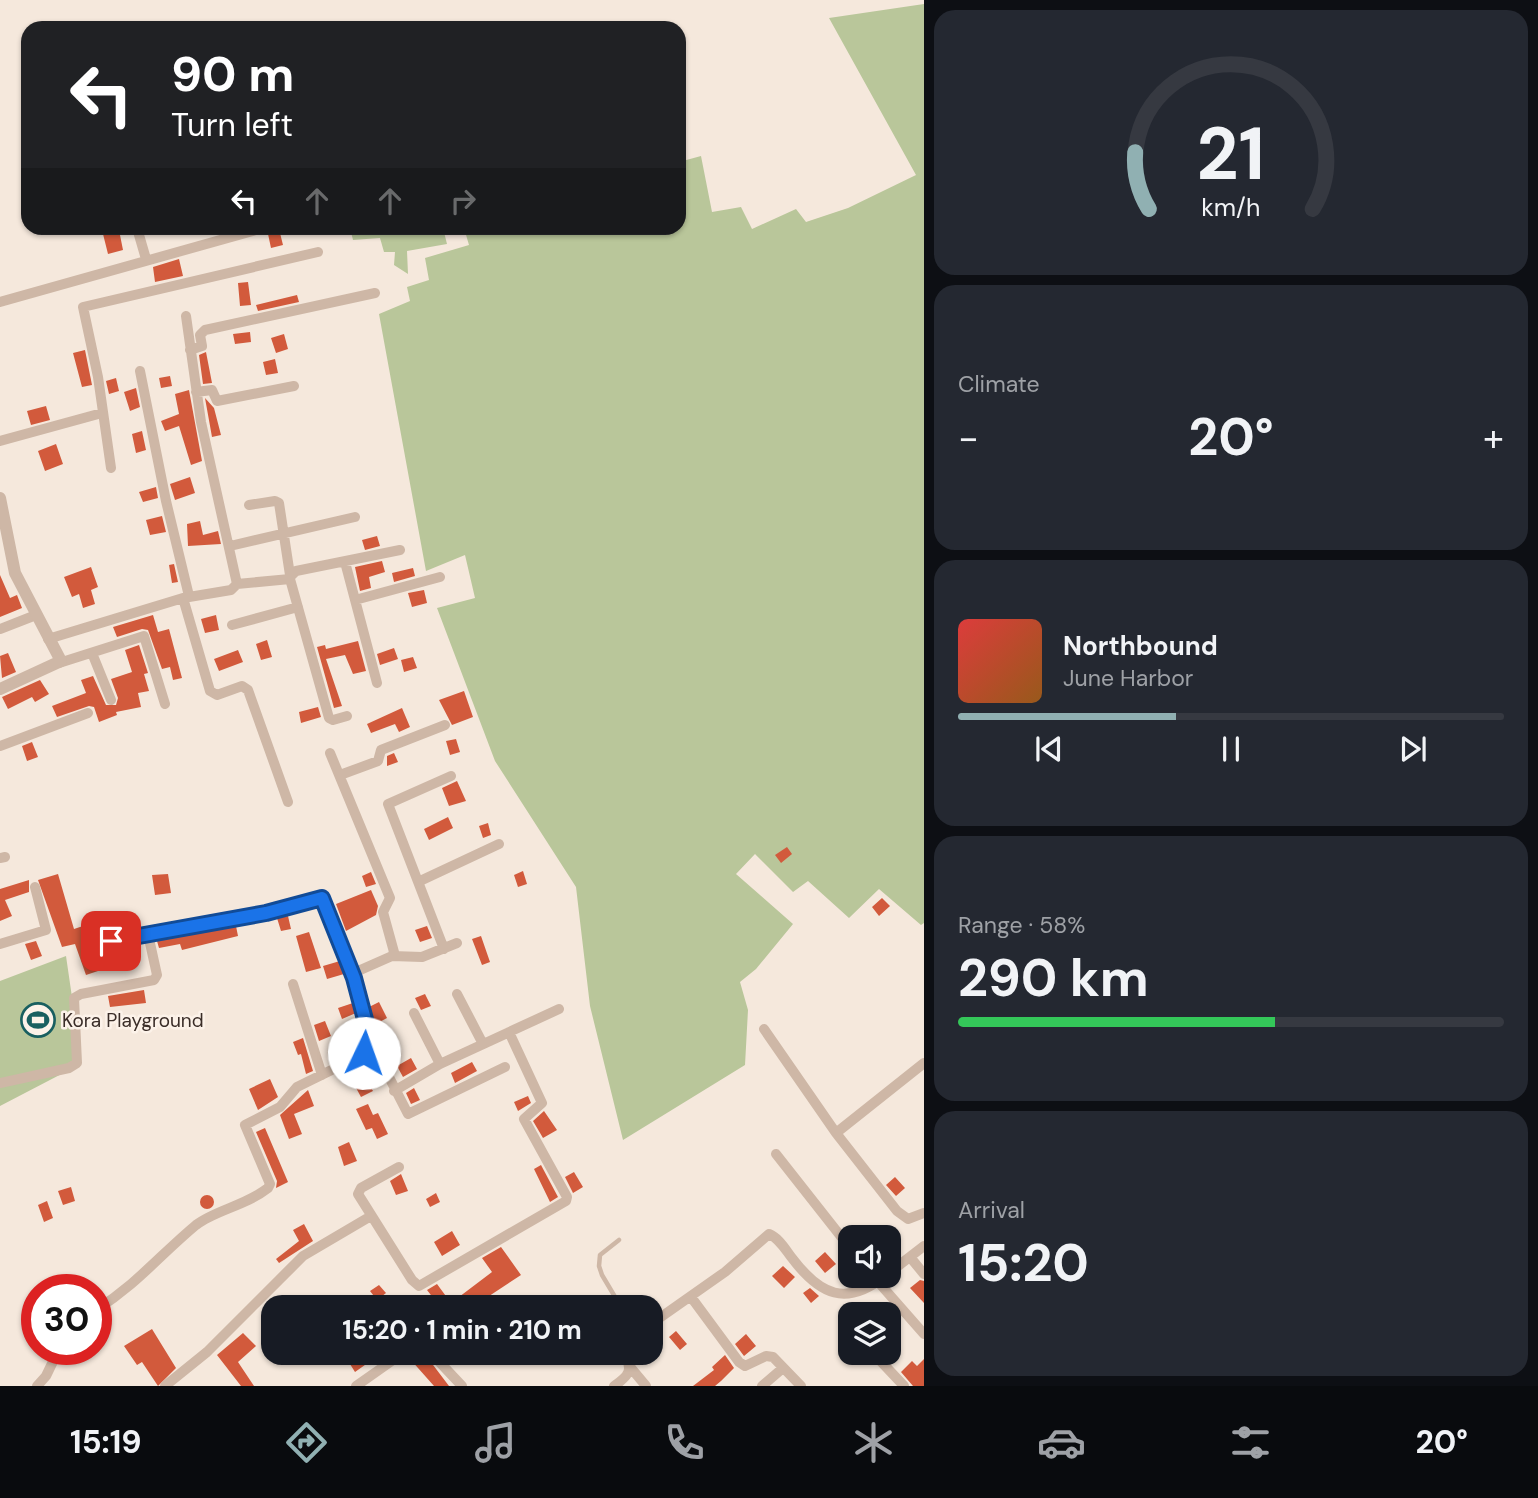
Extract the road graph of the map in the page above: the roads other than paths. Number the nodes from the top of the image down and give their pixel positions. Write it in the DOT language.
graph roads {
  1 [pos="139,235"];
  2 [pos="237,235"];
  3 [pos="318,252"];
  4 [pos="146,260"];
  5 [pos="375,293"];
  6 [pos="0,302"];
  7 [pos="186,316"];
  8 [pos="190,350"];
  9 [pos="140,371"];
  10 [pos="294,386"];
  11 [pos="196,392"];
  12 [pos="102,413"];
  13 [pos="0,441"];
  14 [pos="111,468"];
  15 [pos="0,498"];
  16 [pos="249,505"];
  17 [pos="355,517"];
  18 [pos="284,534"];
  19 [pos="230,546"];
  20 [pos="400,550"];
  21 [pos="5,557"];
  22 [pos="345,562"];
  23 [pos="289,577"];
  24 [pos="440,577"];
  25 [pos="237,583"];
  26 [pos="186,597"];
  27 [pos="355,600"];
  28 [pos="298,607"];
  29 [pos="36,615"];
  30 [pos="232,625"];
  31 [pos="0,629"];
  32 [pos="48,639"];
  33 [pos="92,653"];
  34 [pos="59,663"];
  35 [pos="377,683"];
  36 [pos="0,689"];
  37 [pos="111,700"];
  38 [pos="165,704"];
  39 [pos="88,713"];
  40 [pos="347,716"];
  41 [pos="445,725"];
  42 [pos="0,746"];
  43 [pos="330,753"];
  44 [pos="340,775"];
  45 [pos="451,776"];
  46 [pos="288,802"];
  47 [pos="499,844"];
  48 [pos="420,881"];
  49 [pos="35,887"];
  50 [pos="148,934"];
  51 [pos="457,943"];
  52 [pos="0,944"];
  53 [pos="92,945"];
  54 [pos="444,949"];
  55 [pos="392,956"];
  56 [pos="354,978"];
  57 [pos="293,984"];
  58 [pos="457,994"];
  59 [pos="559,1009"];
  60 [pos="414,1013"];
  61 [pos="764,1029"];
  62 [pos="509,1032"];
  63 [pos="371,1042"];
  64 [pos="483,1044"];
  65 [pos="924,1063"];
  66 [pos="440,1064"];
  67 [pos="505,1067"];
  68 [pos="322,1075"];
  69 [pos="0,1083"];
  70 [pos="394,1091"];
  71 [pos="836,1133"];
  72 [pos="776,1154"];
  73 [pos="399,1167"];
  74 [pos="924,1213"];
  75 [pos="371,1216"];
  76 [pos="838,1233"];
  77 [pos="619,1240"];
  78 [pos="924,1246"];
  79 [pos="910,1257"];
  80 [pos="901,1263"];
  81 [pos="924,1274"];
  82 [pos="864,1288"];
  83 [pos="889,1288"];
  84 [pos="615,1295"];
  85 [pos="691,1297"];
  86 [pos="112,1300"];
  87 [pos="663,1316"];
  88 [pos="924,1334"];
  89 [pos="52,1365"];
  90 [pos="386,1365"];
  91 [pos="441,1365"];
  92 [pos="884,1365"];
  93 [pos="631,1367"];
  94 [pos="783,1368"];
  95 [pos="178,1382"];
  96 [pos="458,1385"];
  97 [pos="37,1386"];
  98 [pos="165,1386"];
  99 [pos="356,1386"];
  100 [pos="614,1386"];
  101 [pos="646,1386"];
  102 [pos="762,1386"];
  103 [pos="801,1386"];
  104 [pos="904,1386"];
  1 -- 4 [label="street"];
  2 -- 4 [label="street"];
  3 -- 12 [label="street"];
  4 -- 6 [label="street"];
  5 -- 8 [label="street"];
  7 -- 8 [label="street"];
  8 -- 11 [label="street"];
  9 -- 26 [label="street"];
  10 -- 11 [label="street"];
  11 -- 19 [label="street"];
  12 -- 13 [label="street"];
  12 -- 14 [label="street"];
  15 -- 21 [label="street"];
  16 -- 18 [label="street"];
  17 -- 18 [label="street"];
  18 -- 19 [label="street"];
  18 -- 23 [label="street"];
  19 -- 25 [label="street"];
  20 -- 22 [label="street"];
  21 -- 29 [label="street"];
  22 -- 23 [label="street"];
  22 -- 27 [label="street"];
  23 -- 25 [label="street"];
  23 -- 28 [label="street"];
  24 -- 27 [label="street"];
  25 -- 26 [label="street"];
  26 -- 32 [label="street"];
  26 -- 46 [label="street"];
  27 -- 35 [label="street"];
  28 -- 30 [label="street"];
  28 -- 40 [label="street"];
  29 -- 31 [label="street"];
  29 -- 32 [label="street"];
  32 -- 34 [label="street"];
  33 -- 34 [label="street"];
  33 -- 37 [label="street"];
  33 -- 38 [label="street"];
  34 -- 36 [label="street"];
  39 -- 42 [label="street"];
  41 -- 44 [label="street"];
  43 -- 44 [label="street"];
  44 -- 55 [label="street"];
  45 -- 48 [label="street"];
  47 -- 48 [label="street"];
  48 -- 54 [label="street"];
  49 -- 52 [label="street"];
  50 -- 53 [label="street"];
  50 -- 56 [label="street"];
  50 -- 69 [label="street"];
  51 -- 54 [label="street"];
  54 -- 55 [label="street"];
  55 -- 56 [label="street"];
  56 -- 63 [label="street"];
  57 -- 68 [label="street"];
  58 -- 64 [label="street"];
  59 -- 62 [label="street"];
  60 -- 66 [label="street"];
  61 -- 71 [label="street"];
  62 -- 64 [label="street"];
  62 -- 75 [label="street"];
  63 -- 68 [label="street"];
  63 -- 70 [label="street"];
  64 -- 66 [label="street"];
  65 -- 71 [label="street"];
  66 -- 70 [label="street"];
  67 -- 70 [label="street"];
  68 -- 86 [label="street"];
  71 -- 74 [label="street"];
  72 -- 76 [label="street"];
  73 -- 75 [label="street"];
  75 -- 95 [label="street"];
  77 -- 84 [label="lane"];
  78 -- 79 [label="street"];
  79 -- 80 [label="street"];
  79 -- 81 [label="street"];
  82 -- 85 [label="street"];
  83 -- 88 [label="street"];
  85 -- 87 [label="street"];
  85 -- 94 [label="street"];
  89 -- 97 [label="street"];
  90 -- 99 [label="street"];
  91 -- 96 [label="street"];
  92 -- 104 [label="street"];
  93 -- 100 [label="street"];
  93 -- 101 [label="street"];
  94 -- 102 [label="street"];
  94 -- 103 [label="street"];
  95 -- 98 [label="street"];
}
